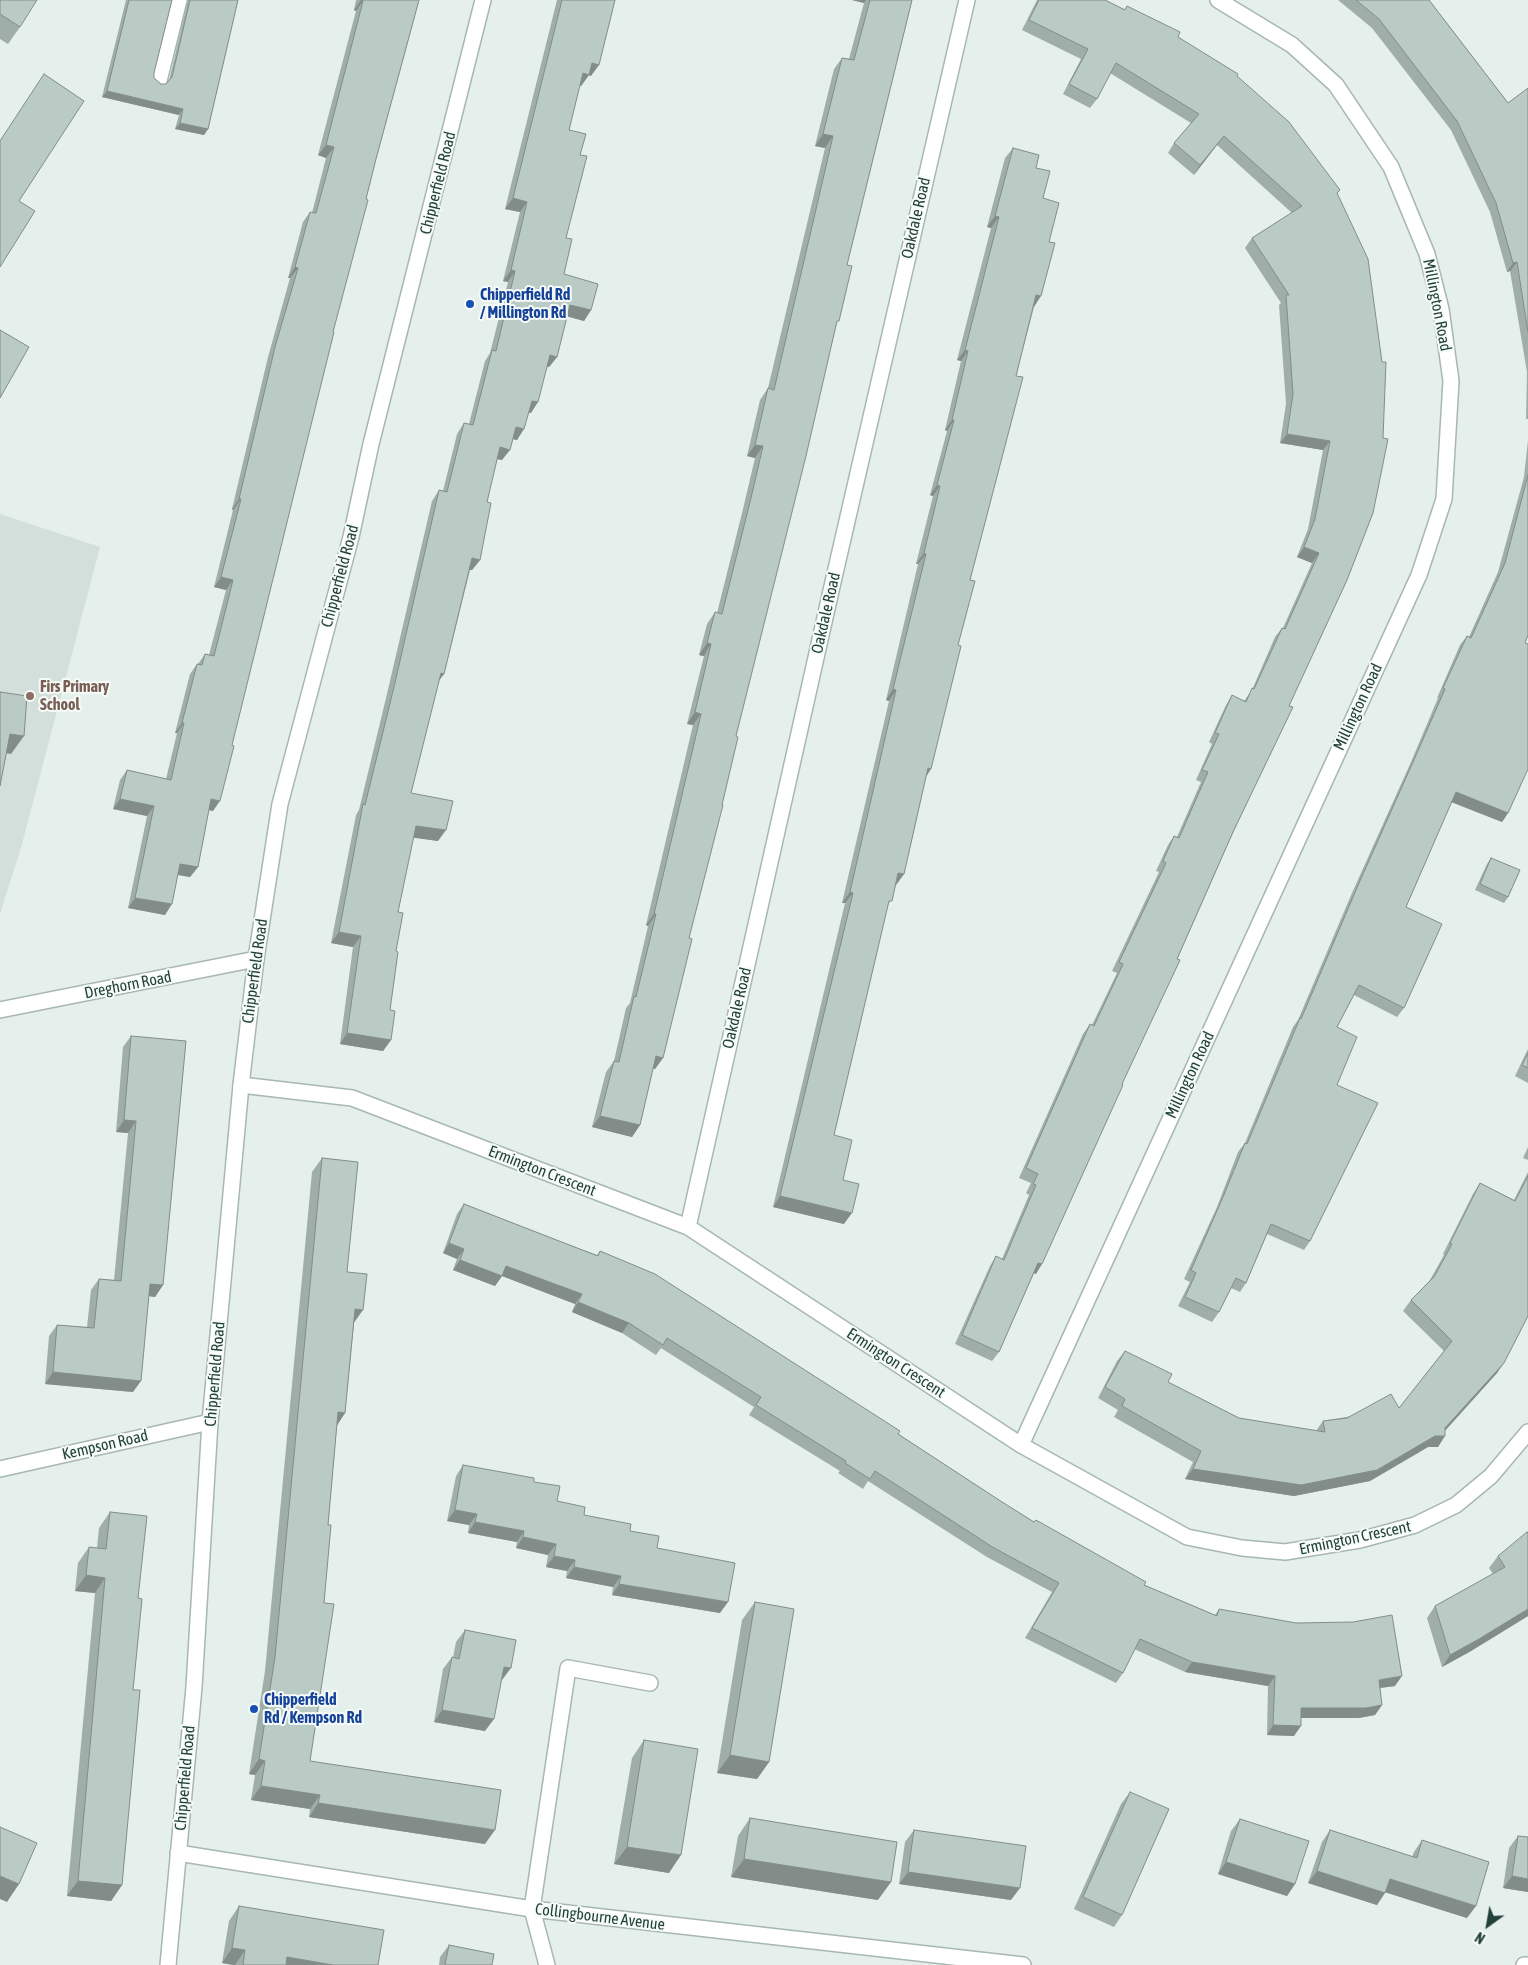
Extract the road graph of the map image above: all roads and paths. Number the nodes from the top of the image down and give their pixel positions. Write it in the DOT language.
graph roads {
  1 [pos="179,0"];
  2 [pos="483,0"];
  3 [pos="967,0"];
  4 [pos="1218,0"];
  5 [pos="159,81"];
  6 [pos="256,959"];
  7 [pos="0,1010"];
  8 [pos="241,1086"];
  9 [pos="688,1227"];
  10 [pos="210,1422"];
  11 [pos="1528,1432"];
  12 [pos="1021,1445"];
  13 [pos="0,1469"];
  14 [pos="650,1684"];
  15 [pos="178,1853"];
  16 [pos="532,1909"];
  17 [pos="1528,1964"];
  18 [pos="168,1965"];
  19 [pos="547,1965"];
  20 [pos="1024,1965"];
  21 [pos="1524,1965"];
  1 -- 5 [label="street"];
  2 -- 6 [label="street, Chipperfield Road"];
  3 -- 9 [label="street, Oakdale Road"];
  4 -- 12 [label="street, Millington Road"];
  6 -- 7 [label="street, Dreghorn Road"];
  6 -- 8 [label="street, Chipperfield Road"];
  8 -- 9 [label="street, Ermington Crescent"];
  8 -- 10 [label="street, Chipperfield Road"];
  9 -- 12 [label="street, Ermington Crescent"];
  10 -- 13 [label="street, Kempson Road"];
  10 -- 15 [label="street, Chipperfield Road"];
  11 -- 12 [label="street, Ermington Crescent"];
  14 -- 16 [label="street"];
  15 -- 16 [label="street, Collingbourne Avenue"];
  15 -- 18 [label="street, Chipperfield Road"];
  16 -- 19 [label="street"];
  16 -- 20 [label="street, Collingbourne Avenue"];
  17 -- 21 [label="street"];
}
